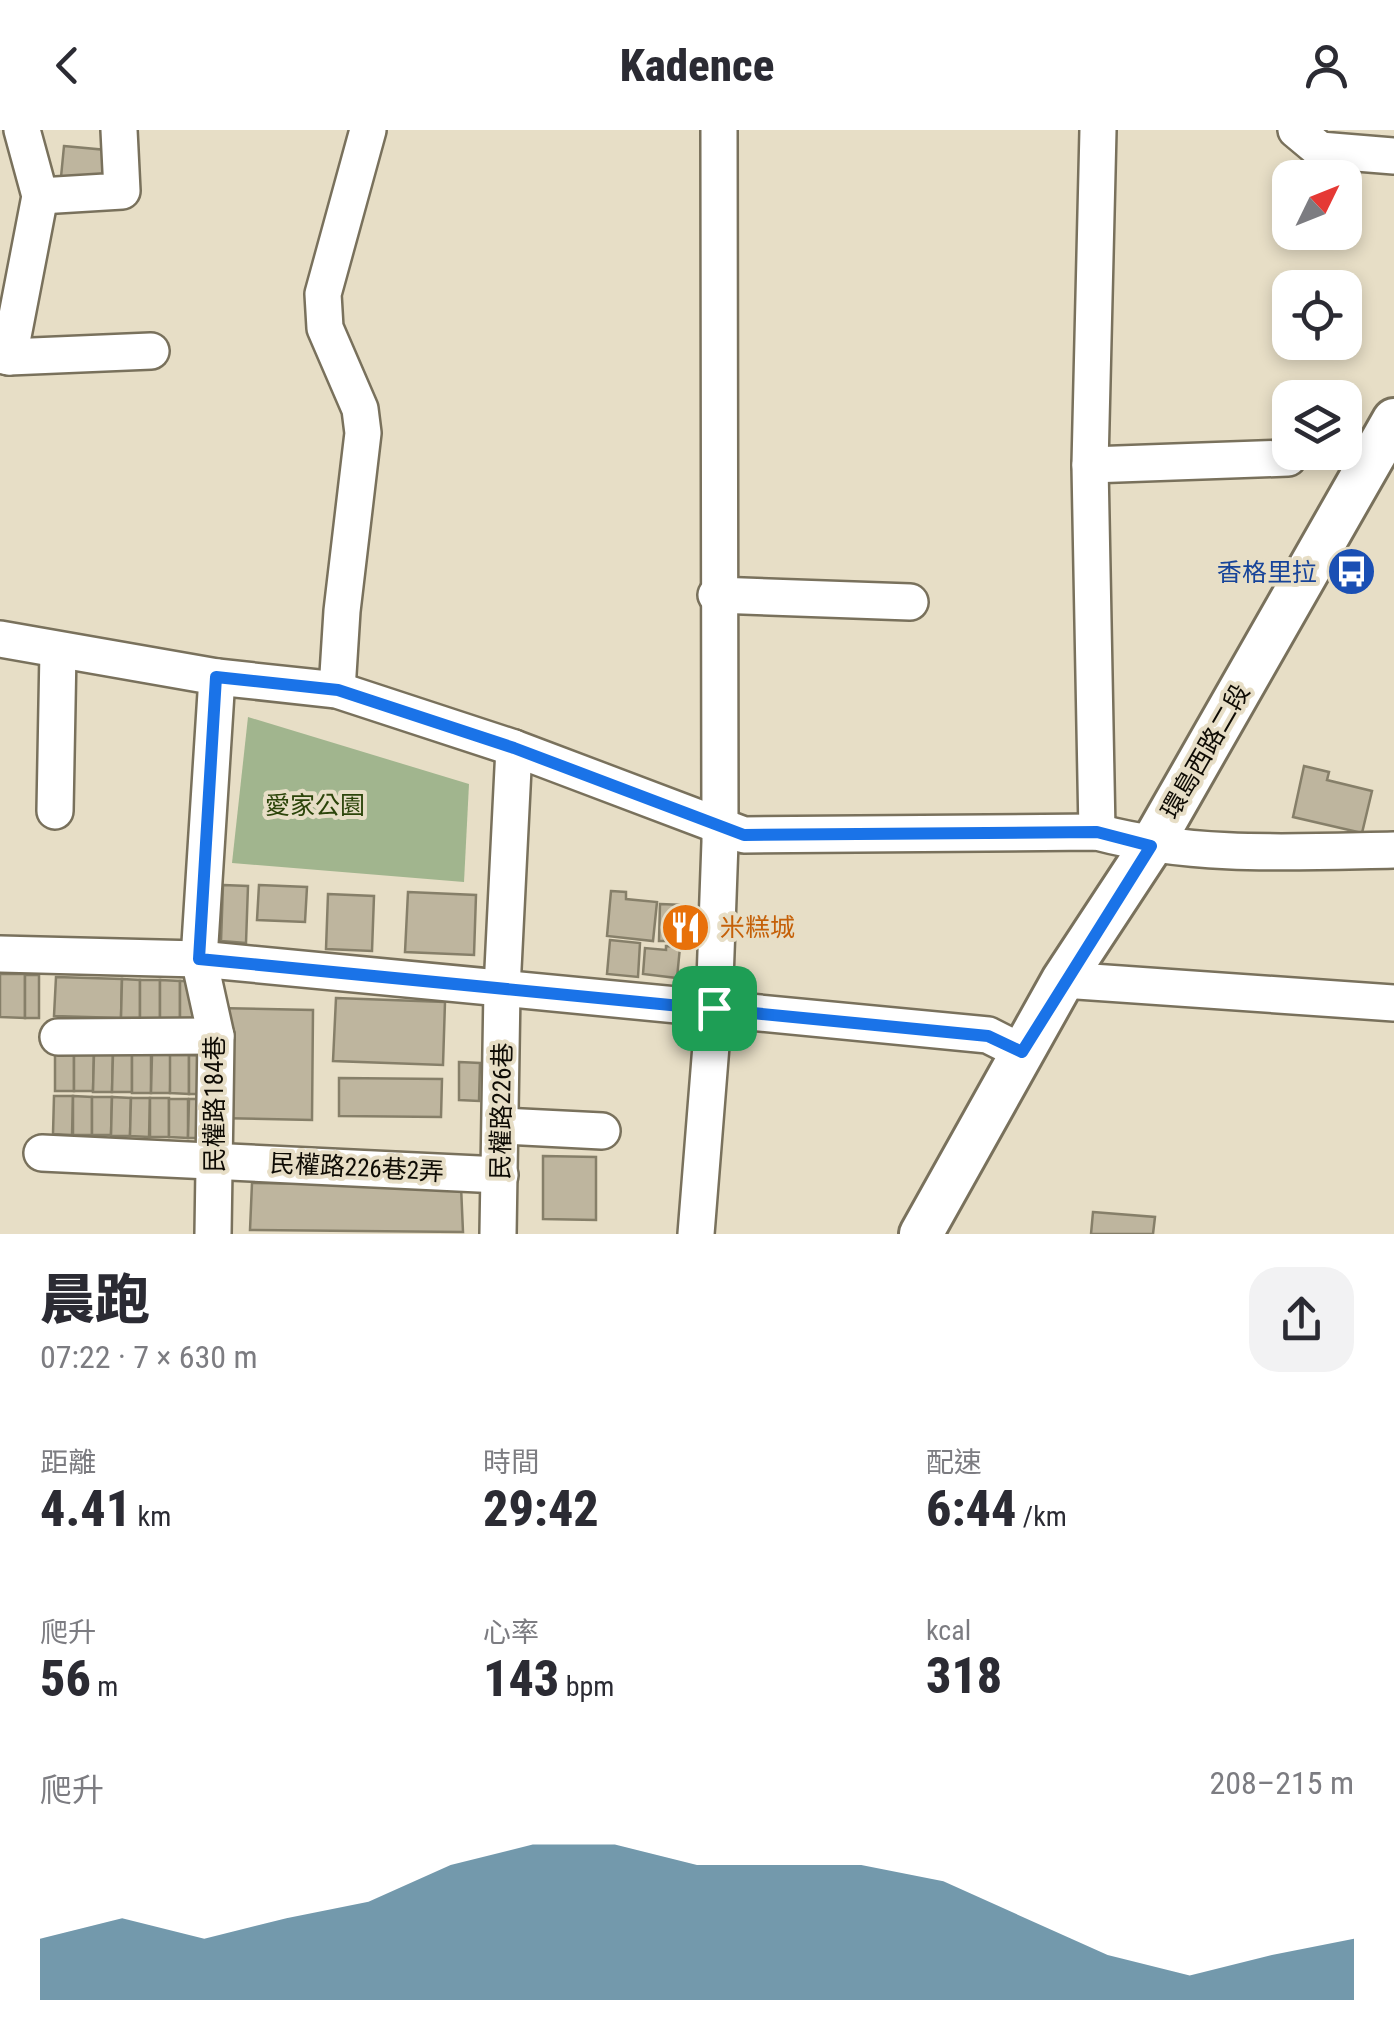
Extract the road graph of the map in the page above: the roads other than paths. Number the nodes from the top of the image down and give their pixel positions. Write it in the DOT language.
graph roads {
  1 [pos="22,130"];
  2 [pos="119,130"];
  3 [pos="368,130"];
  4 [pos="720,130"];
  5 [pos="1098,130"];
  6 [pos="1296,130"];
  7 [pos="1394,156"];
  8 [pos="40,196"];
  9 [pos="151,350"];
  10 [pos="5,356"];
  11 [pos="1394,420"];
  12 [pos="1272,459"];
  13 [pos="1090,465"];
  14 [pos="716,595"];
  15 [pos="910,602"];
  16 [pos="0,640"];
  17 [pos="58,650"];
  18 [pos="216,677"];
  19 [pos="338,690"];
  20 [pos="514,748"];
  21 [pos="55,811"];
  22 [pos="718,826"];
  23 [pos="1097,832"];
  24 [pos="1151,846"];
  25 [pos="1394,850"];
  26 [pos="0,954"];
  27 [pos="199,959"];
  28 [pos="1063,980"];
  29 [pos="502,989"];
  30 [pos="1394,1003"];
  31 [pos="714,1008"];
  32 [pos="216,1036"];
  33 [pos="58,1037"];
  34 [pos="1022,1052"];
  35 [pos="502,1126"];
  36 [pos="602,1131"];
  37 [pos="42,1153"];
  38 [pos="214,1158"];
  39 [pos="500,1176"];
  40 [pos="213,1234"];
  41 [pos="498,1234"];
  42 [pos="696,1234"];
  43 [pos="921,1234"];
  1 -- 8 [label="street"];
  2 -- 8 [label="street"];
  3 -- 19 [label="street"];
  4 -- 14 [label="street"];
  5 -- 13 [label="street"];
  6 -- 7 [label="street"];
  8 -- 10 [label="street"];
  9 -- 10 [label="street"];
  11 -- 24 [label="main road, 環島西路二段"];
  12 -- 13 [label="street"];
  13 -- 23 [label="street"];
  14 -- 15 [label="street"];
  14 -- 22 [label="street"];
  16 -- 17 [label="street"];
  17 -- 18 [label="street"];
  17 -- 21 [label="street"];
  18 -- 19 [label="street"];
  18 -- 27 [label="street, 民權路184巷"];
  19 -- 20 [label="street"];
  20 -- 22 [label="street"];
  20 -- 29 [label="street, 民權路226巷"];
  22 -- 23 [label="street"];
  22 -- 31 [label="street"];
  23 -- 24 [label="street"];
  24 -- 25 [label="street"];
  24 -- 28 [label="main road, 環島西路二段"];
  26 -- 27 [label="street"];
  27 -- 29 [label="street"];
  27 -- 32 [label="street, 民權路184巷"];
  28 -- 30 [label="street"];
  28 -- 34 [label="main road, 環島西路二段"];
  29 -- 31 [label="street"];
  29 -- 35 [label="street, 民權路226巷"];
  31 -- 34 [label="street"];
  31 -- 42 [label="street"];
  32 -- 33 [label="street"];
  32 -- 38 [label="street, 民權路184巷"];
  34 -- 43 [label="main road, 環島西路二段"];
  35 -- 36 [label="street"];
  35 -- 39 [label="street, 民權路226巷"];
  37 -- 38 [label="street, 民權路226巷2弄"];
  38 -- 39 [label="street, 民權路226巷2弄"];
  38 -- 40 [label="street, 民權路184巷"];
  39 -- 41 [label="street, 民權路226巷"];
}
